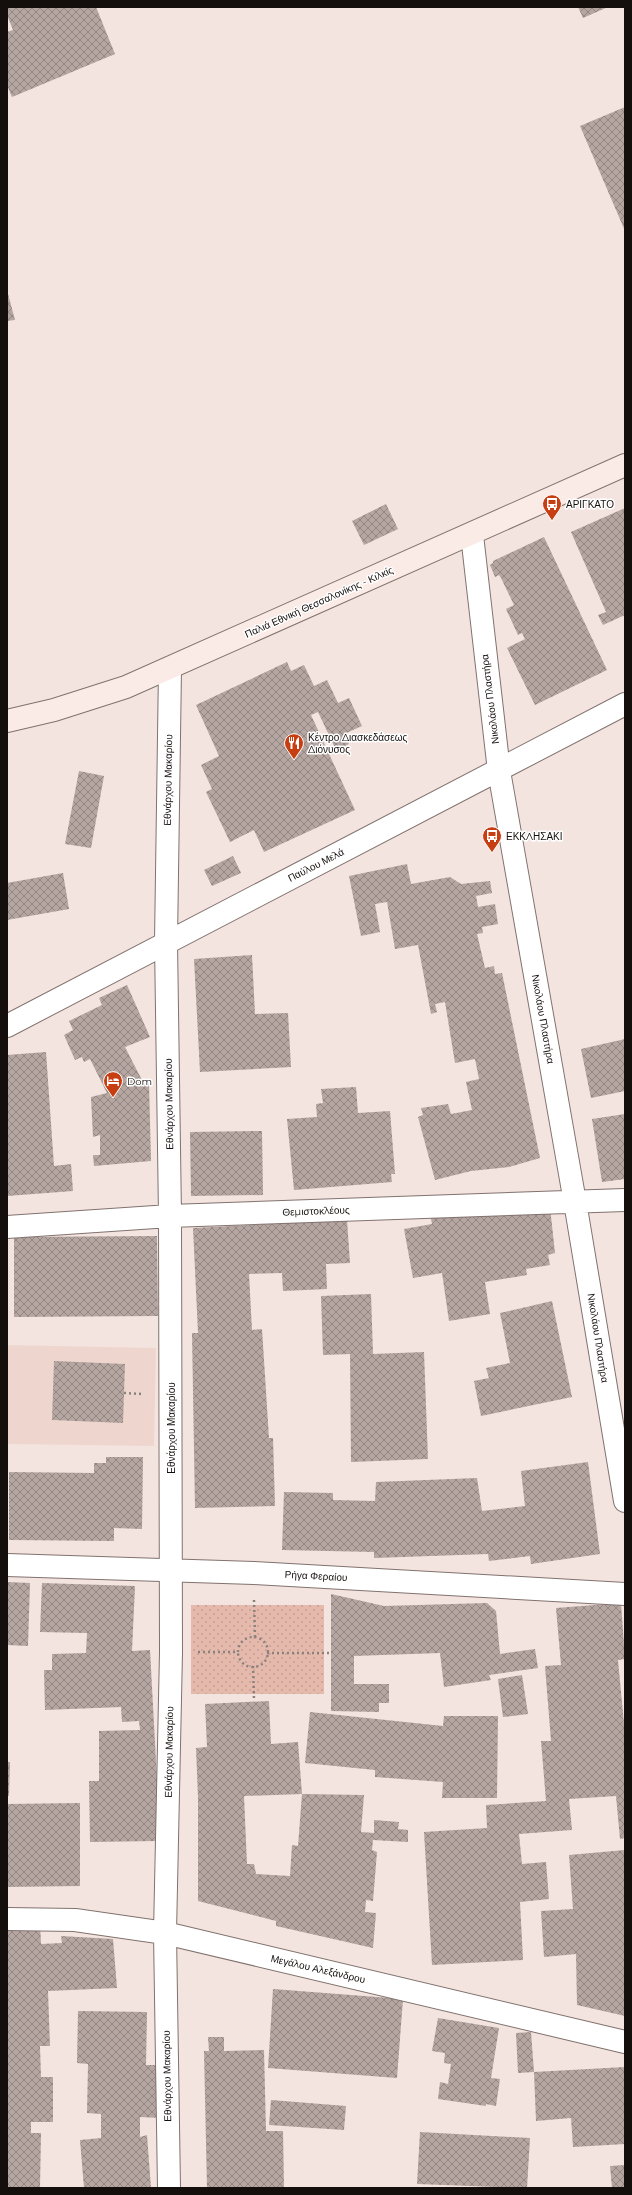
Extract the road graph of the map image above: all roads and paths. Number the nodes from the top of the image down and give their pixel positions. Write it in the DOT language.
graph roads {
  1 [pos="625,465"];
  2 [pos="472,535"];
  3 [pos="170,668"];
  4 [pos="625,704"];
  5 [pos="7,721"];
  6 [pos="498,771"];
  7 [pos="166,942"];
  8 [pos="7,1026"];
  9 [pos="625,1200"];
  10 [pos="575,1202"];
  11 [pos="170,1216"];
  12 [pos="7,1227"];
  13 [pos="625,1501"];
  14 [pos="7,1565"];
  15 [pos="171,1570"];
  16 [pos="254,1573"];
  17 [pos="625,1594"];
  18 [pos="255,1637"];
  19 [pos="171,1652"];
  20 [pos="238,1652"];
  21 [pos="268,1652"];
  22 [pos="329,1653"];
  23 [pos="253,1666"];
  24 [pos="254,1700"];
  25 [pos="7,1919"];
  26 [pos="165,1933"];
  27 [pos="625,2042"];
  28 [pos="169,2188"];
  1 -- 2 [label="main road, Παλιά Εθνική Θεσσαλονίκης - Κιλκίς"];
  2 -- 3 [label="main road, Παλιά Εθνική Θεσσαλονίκης - Κιλκίς"];
  2 -- 6 [label="street, Νικολάου Πλαστήρα"];
  3 -- 5 [label="main road, Παλιά Εθνική Θεσσαλονίκης - Κιλκίς"];
  3 -- 7 [label="street, Εθνάρχου Μακαρίου"];
  4 -- 6 [label="street, Παύλου Μελά"];
  6 -- 7 [label="street, Παύλου Μελά"];
  6 -- 10 [label="street, Νικολάου Πλαστήρα"];
  7 -- 8 [label="street, Παύλου Μελά"];
  7 -- 11 [label="street, Εθνάρχου Μακαρίου"];
  9 -- 10 [label="street, Θεμιστοκλέους"];
  10 -- 11 [label="street, Θεμιστοκλέους"];
  10 -- 13 [label="street, Νικολάου Πλαστήρα"];
  11 -- 12 [label="street, Θεμιστοκλέους"];
  11 -- 15 [label="street, Εθνάρχου Μακαρίου"];
  14 -- 15 [label="street, Ρήγα Φεραίου"];
  15 -- 16 [label="street, Ρήγα Φεραίου"];
  15 -- 19 [label="street, Εθνάρχου Μακαρίου"];
  16 -- 17 [label="street, Ρήγα Φεραίου"];
  16 -- 18 [label="path"];
  18 -- 20 [label="path"];
  18 -- 21 [label="path"];
  19 -- 20 [label="path"];
  19 -- 26 [label="street, Εθνάρχου Μακαρίου"];
  20 -- 23 [label="path"];
  21 -- 22 [label="path"];
  21 -- 23 [label="path"];
  23 -- 24 [label="path"];
  25 -- 26 [label="street, Μεγάλου Αλεξάνδρου"];
  26 -- 27 [label="street, Μεγάλου Αλεξάνδρου"];
  26 -- 28 [label="street, Εθνάρχου Μακαρίου"];
}
